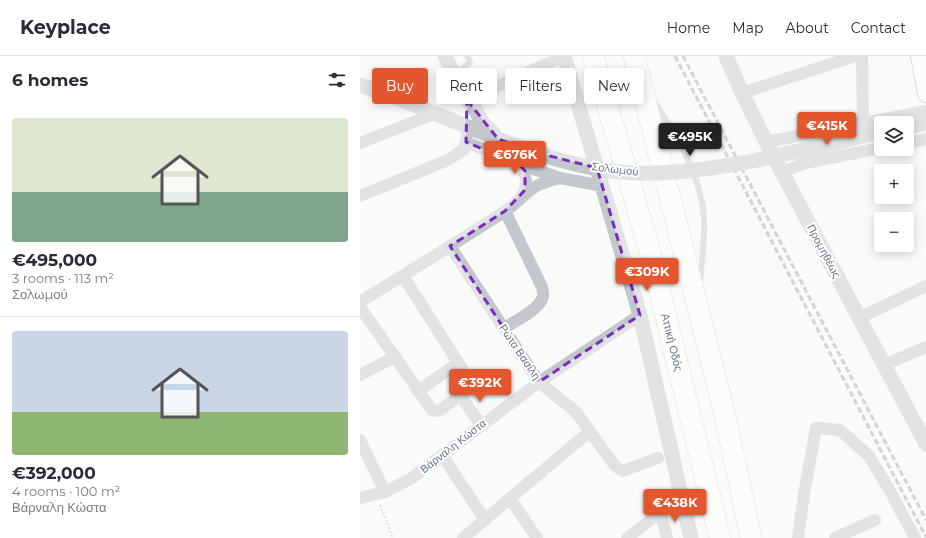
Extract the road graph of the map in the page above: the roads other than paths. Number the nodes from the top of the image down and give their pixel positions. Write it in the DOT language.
graph roads {
  1 [pos="444,56"];
  2 [pos="467,56"];
  3 [pos="564,56"];
  4 [pos="593,56"];
  5 [pos="634,56"];
  6 [pos="855,56"];
  7 [pos="862,56"];
  8 [pos="920,56"];
  9 [pos="729,57"];
  10 [pos="451,68"];
  11 [pos="464,68"];
  12 [pos="637,68"];
  13 [pos="360,85"];
  14 [pos="497,86"];
  15 [pos="644,86"];
  16 [pos="742,93"];
  17 [pos="926,94"];
  18 [pos="644,95"];
  19 [pos="466,104"];
  20 [pos="471,104"];
  21 [pos="926,111"];
  22 [pos="434,114"];
  23 [pos="863,123"];
  24 [pos="926,123"];
  25 [pos="914,125"];
  26 [pos="468,127"];
  27 [pos="874,134"];
  28 [pos="498,139"];
  29 [pos="926,139"];
  30 [pos="466,142"];
  31 [pos="766,142"];
  32 [pos="914,142"];
  33 [pos="360,143"];
  34 [pos="874,149"];
  35 [pos="519,164"];
  36 [pos="782,172"];
  37 [pos="560,178"];
  38 [pos="602,186"];
  39 [pos="360,196"];
  40 [pos="520,197"];
  41 [pos="505,211"];
  42 [pos="450,246"];
  43 [pos="403,276"];
  44 [pos="926,286"];
  45 [pos="360,302"];
  46 [pos="697,305"];
  47 [pos="360,307"];
  48 [pos="640,315"];
  49 [pos="859,318"];
  50 [pos="504,328"];
  51 [pos="926,347"];
  52 [pos="395,357"];
  53 [pos="458,364"];
  54 [pos="884,365"];
  55 [pos="360,375"];
  56 [pos="539,382"];
  57 [pos="418,391"];
  58 [pos="460,395"];
  59 [pos="921,424"];
  60 [pos="481,425"];
  61 [pos="590,431"];
  62 [pos="360,440"];
  63 [pos="926,444"];
  64 [pos="442,455"];
  65 [pos="658,458"];
  66 [pos="381,494"];
  67 [pos="682,496"];
  68 [pos="360,498"];
  69 [pos="510,499"];
  70 [pos="661,514"];
  71 [pos="485,520"];
  72 [pos="875,520"];
  73 [pos="858,534"];
  74 [pos="463,538"];
  75 [pos="537,538"];
  76 [pos="627,538"];
  77 [pos="667,538"];
  78 [pos="691,538"];
  79 [pos="720,538"];
  80 [pos="751,538"];
  81 [pos="798,538"];
  82 [pos="836,538"];
  83 [pos="915,538"];
  1 -- 10 [label="street"];
  2 -- 11 [label="lane"];
  3 -- 14 [label="street"];
  3 -- 38 [label="street"];
  4 -- 79 [label="highway, Αττική Οδός"];
  5 -- 12 [label="highway"];
  6 -- 16 [label="street"];
  7 -- 23 [label="street"];
  8 -- 17 [label="main road"];
  9 -- 16 [label="street, Προμηθέως"];
  13 -- 22 [label="street, Σολωμού"];
  15 -- 46 [label="lane"];
  16 -- 31 [label="street, Προμηθέως"];
  18 -- 46 [label="highway"];
  19 -- 26 [label="street"];
  20 -- 28 [label="street"];
  21 -- 23 [label="street"];
  22 -- 26 [label="street, Σολωμού"];
  22 -- 33 [label="street"];
  23 -- 31 [label="street"];
  24 -- 25 [label="street"];
  26 -- 28 [label="street, Σολωμού"];
  26 -- 30 [label="street"];
  27 -- 28 [label="street, Σολωμού, bridge"];
  29 -- 32 [label="street"];
  30 -- 35 [label="street"];
  30 -- 39 [label="street"];
  31 -- 36 [label="street, Προμηθέως"];
  34 -- 36 [label="street"];
  35 -- 37 [label="street"];
  35 -- 40 [label="street"];
  36 -- 49 [label="street, Προμηθέως"];
  37 -- 38 [label="street"];
  37 -- 40 [label="street"];
  38 -- 48 [label="street"];
  40 -- 41 [label="street"];
  41 -- 42 [label="street"];
  41 -- 50 [label="street"];
  42 -- 43 [label="street"];
  42 -- 50 [label="street, Ρώτα Βασίλη"];
  43 -- 45 [label="street"];
  43 -- 53 [label="street"];
  44 -- 49 [label="street"];
  46 -- 80 [label="highway"];
  47 -- 52 [label="street"];
  48 -- 56 [label="street, Βάρναλη Κώστα"];
  48 -- 67 [label="street"];
  49 -- 54 [label="street, Προμηθέως"];
  50 -- 56 [label="street, Ρώτα Βασίλη"];
  51 -- 54 [label="street"];
  52 -- 55 [label="street"];
  52 -- 57 [label="street"];
  53 -- 57 [label="street"];
  53 -- 58 [label="street"];
  54 -- 59 [label="street, Προμηθέως"];
  56 -- 60 [label="street, Βάρναλη Κώστα"];
  56 -- 61 [label="street, Ρώτα Βασίλη"];
  57 -- 58 [label="street"];
  58 -- 60 [label="street"];
  59 -- 63 [label="street, Προμηθέως"];
  60 -- 64 [label="street, Βάρναλη Κώστα"];
  61 -- 65 [label="street, Ρώτα Βασίλη"];
  61 -- 69 [label="street"];
  62 -- 66 [label="street"];
  64 -- 66 [label="street, Βάρναλη Κώστα"];
  64 -- 71 [label="street"];
  66 -- 68 [label="street, Βάρναλη Κώστα"];
  67 -- 70 [label="street"];
  67 -- 78 [label="street"];
  69 -- 71 [label="street"];
  69 -- 75 [label="street"];
  70 -- 76 [label="street"];
  70 -- 77 [label="street"];
  71 -- 74 [label="street"];
  72 -- 73 [label="street"];
  73 -- 82 [label="street"];
  81 -- 83 [label="street"];
}
